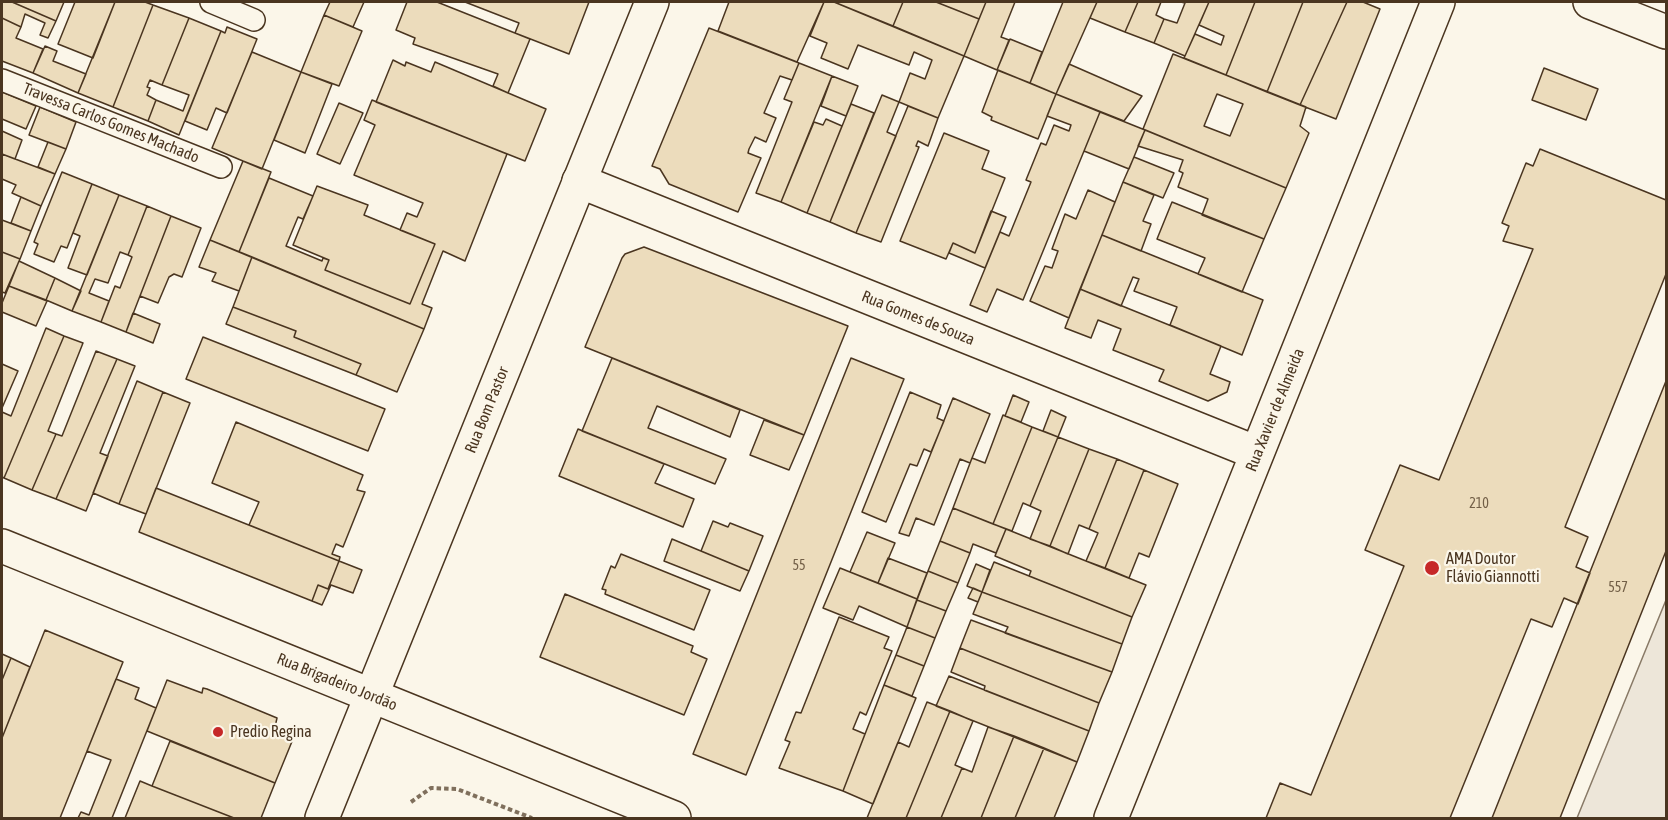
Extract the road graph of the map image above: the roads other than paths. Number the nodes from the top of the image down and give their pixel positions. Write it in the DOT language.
graph roads {
  1 [pos="211,2"];
  2 [pos="652,2"];
  3 [pos="1438,2"];
  4 [pos="1590,2"];
  5 [pos="254,20"];
  6 [pos="1666,32"];
  7 [pos="2,80"];
  8 [pos="221,167"];
  9 [pos="579,181"];
  10 [pos="1257,453"];
  11 [pos="2,546"];
  12 [pos="371,696"];
  13 [pos="322,819"];
  14 [pos="674,819"];
  15 [pos="1111,819"];
  1 -- 5 [label="lane"];
  2 -- 9 [label="street, Rua Bom Pastor"];
  3 -- 10 [label="street, Rua Xavier de Almeida"];
  4 -- 6 [label="street"];
  7 -- 8 [label="lane, Travessa Carlos Gomes Machado"];
  9 -- 10 [label="street, Rua Gomes de Souza"];
  9 -- 12 [label="street, Rua Bom Pastor"];
  10 -- 15 [label="street, Rua Xavier de Almeida"];
  11 -- 12 [label="street, Rua Brigadeiro Jordão"];
  12 -- 13 [label="street, Rua Bom Pastor"];
  12 -- 14 [label="street, Rua Brigadeiro Jordão"];
}
